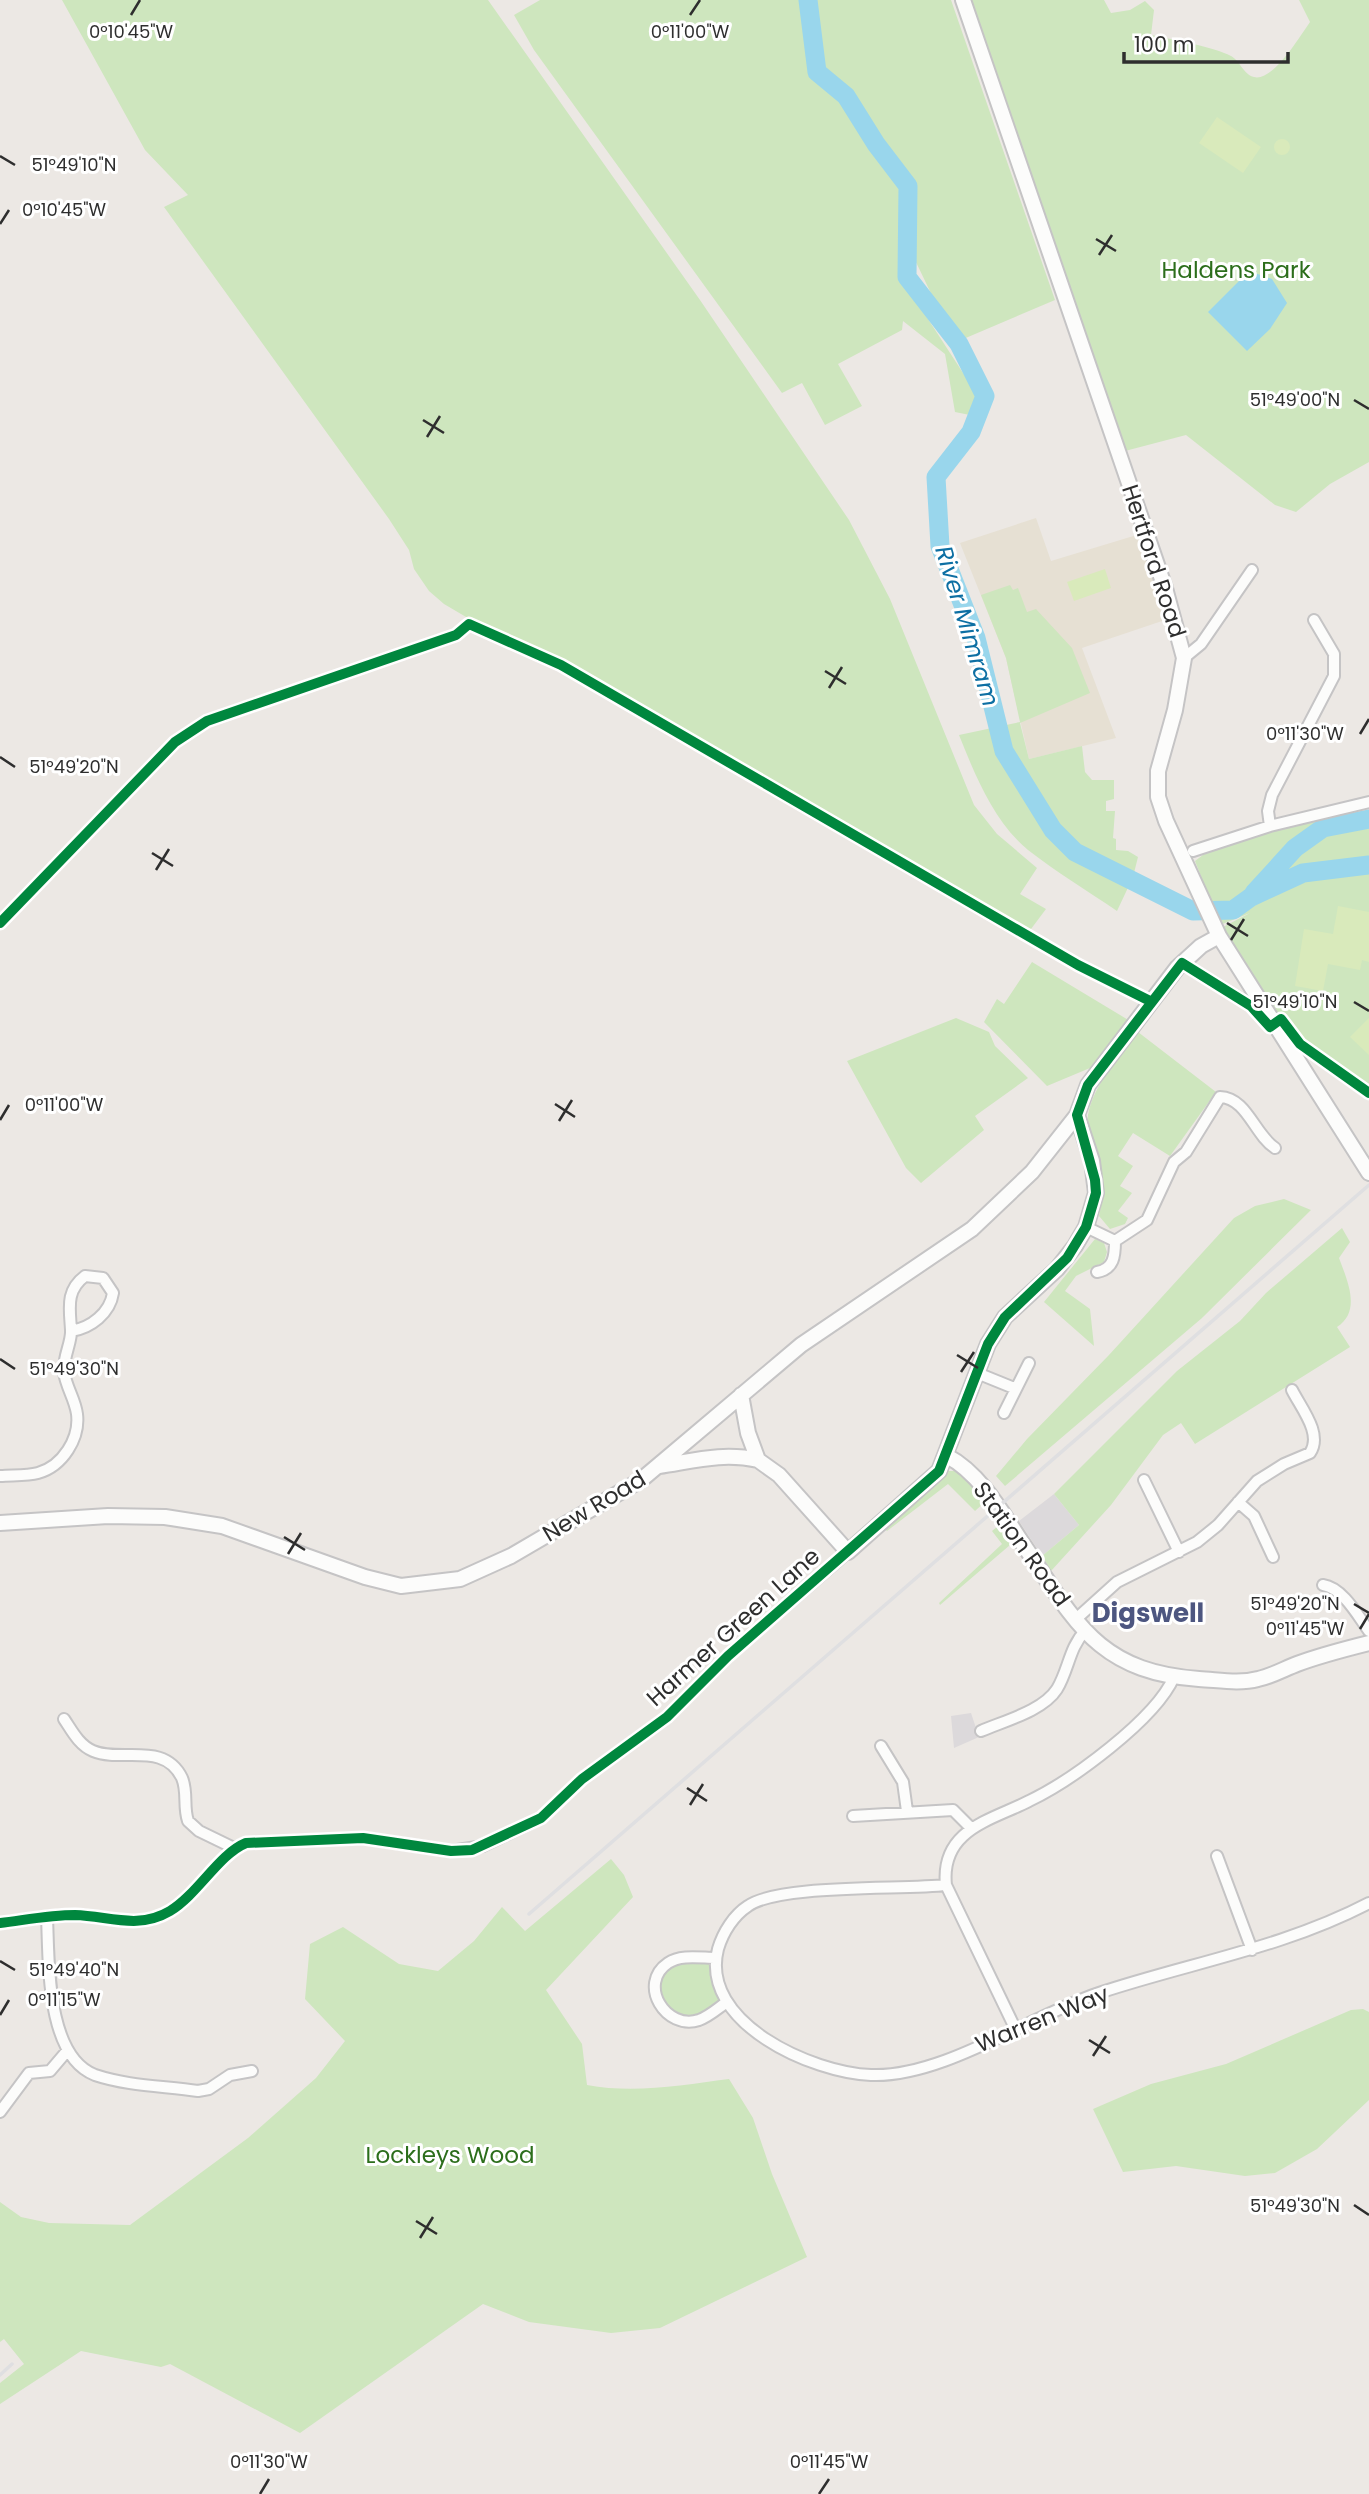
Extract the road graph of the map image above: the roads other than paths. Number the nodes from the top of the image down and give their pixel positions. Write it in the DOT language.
graph roads {
  1 [pos="963,0"];
  2 [pos="1252,570"];
  3 [pos="1314,620"];
  4 [pos="1184,658"];
  5 [pos="1369,802"];
  6 [pos="1270,826"];
  7 [pos="1193,851"];
  8 [pos="1219,936"];
  9 [pos="1182,963"];
  10 [pos="1242,1000"];
  11 [pos="1290,1045"];
  12 [pos="1369,1093"];
  13 [pos="1077,1115"];
  14 [pos="1275,1148"];
  15 [pos="1369,1173"];
  16 [pos="1086,1227"];
  17 [pos="1115,1241"];
  18 [pos="1097,1272"];
  19 [pos="71,1331"];
  20 [pos="1028,1363"];
  21 [pos="977,1373"];
  22 [pos="1014,1388"];
  23 [pos="1292,1390"];
  24 [pos="741,1395"];
  25 [pos="1004,1413"];
  26 [pos="947,1456"];
  27 [pos="758,1460"];
  28 [pos="658,1466"];
  29 [pos="0,1476"];
  30 [pos="1144,1480"];
  31 [pos="1238,1502"];
  32 [pos="0,1522"];
  33 [pos="848,1552"];
  34 [pos="1179,1552"];
  35 [pos="1273,1557"];
  36 [pos="1323,1585"];
  37 [pos="1081,1625"];
  38 [pos="1369,1632"];
  39 [pos="1369,1643"];
  40 [pos="1174,1677"];
  41 [pos="64,1719"];
  42 [pos="981,1731"];
  43 [pos="881,1746"];
  44 [pos="906,1811"];
  45 [pos="853,1816"];
  46 [pos="972,1829"];
  47 [pos="234,1848"];
  48 [pos="1217,1856"];
  49 [pos="946,1885"];
  50 [pos="1369,1903"];
  51 [pos="47,1917"];
  52 [pos="0,1923"];
  53 [pos="1252,1951"];
  54 [pos="716,1958"];
  55 [pos="727,2002"];
  56 [pos="1015,2028"];
  57 [pos="67,2051"];
  58 [pos="252,2071"];
  59 [pos="0,2112"];
  1 -- 4 [label="street, Hertford Road"];
  2 -- 4 [label="street"];
  3 -- 6 [label="street"];
  4 -- 8 [label="street, Hertford Road"];
  5 -- 6 [label="street"];
  6 -- 7 [label="street"];
  8 -- 9 [label="street"];
  8 -- 11 [label="street, Hertford Road"];
  9 -- 10 [label="street"];
  9 -- 13 [label="street"];
  11 -- 12 [label="street"];
  11 -- 15 [label="street, Hertford Road"];
  13 -- 16 [label="street, Harmer Green Lane"];
  13 -- 24 [label="street, New Road"];
  14 -- 17 [label="street"];
  16 -- 17 [label="street"];
  16 -- 21 [label="street, Harmer Green Lane"];
  17 -- 18 [label="street"];
  19 -- 19 [label="street"];
  19 -- 29 [label="street"];
  20 -- 22 [label="street"];
  21 -- 22 [label="street"];
  21 -- 26 [label="street, Harmer Green Lane"];
  22 -- 25 [label="street"];
  23 -- 31 [label="street"];
  24 -- 27 [label="street"];
  24 -- 28 [label="street, New Road"];
  26 -- 33 [label="street, Harmer Green Lane"];
  26 -- 37 [label="street, Station Road"];
  27 -- 28 [label="street"];
  27 -- 33 [label="street"];
  28 -- 32 [label="street, New Road"];
  30 -- 34 [label="street"];
  31 -- 34 [label="street"];
  31 -- 35 [label="street"];
  33 -- 47 [label="street, Harmer Green Lane"];
  34 -- 37 [label="street"];
  36 -- 38 [label="street"];
  37 -- 40 [label="street, Station Road"];
  37 -- 42 [label="street"];
  39 -- 40 [label="street, Station Road"];
  40 -- 46 [label="street"];
  41 -- 47 [label="street"];
  43 -- 44 [label="street"];
  44 -- 45 [label="street"];
  44 -- 46 [label="street"];
  46 -- 49 [label="street"];
  47 -- 51 [label="street"];
  48 -- 53 [label="street"];
  49 -- 54 [label="street"];
  49 -- 56 [label="street"];
  50 -- 53 [label="street, Warren Way"];
  51 -- 52 [label="street"];
  51 -- 57 [label="street"];
  53 -- 56 [label="street, Warren Way"];
  54 -- 55 [label="street, Warren Way"];
  54 -- 55 [label="street"];
  55 -- 56 [label="street, Warren Way"];
  57 -- 58 [label="street"];
  57 -- 59 [label="street"];
}
